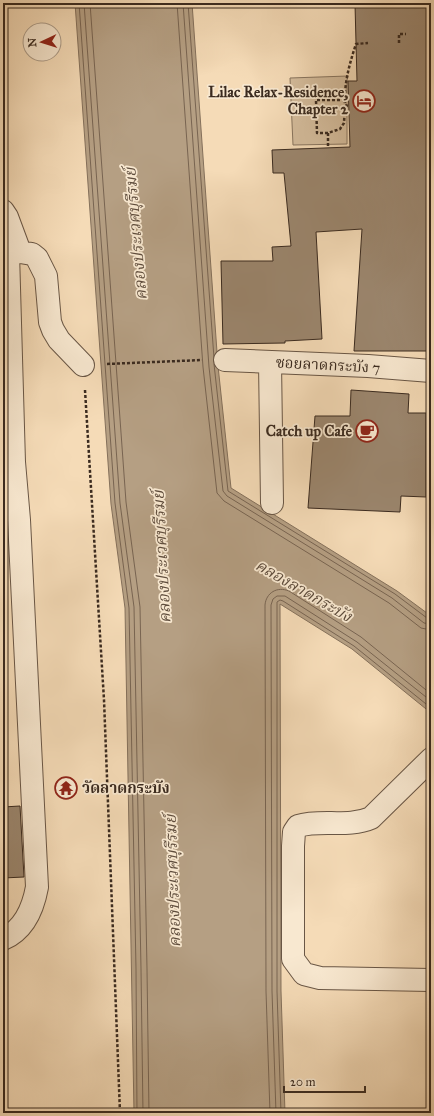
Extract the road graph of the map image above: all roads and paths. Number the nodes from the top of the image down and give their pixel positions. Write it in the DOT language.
graph roads {
  1 [pos="406,34"];
  2 [pos="368,43"];
  3 [pos="399,43"];
  4 [pos="345,100"];
  5 [pos="328,133"];
  6 [pos="328,148"];
  7 [pos="3,211"];
  8 [pos="10,253"];
  9 [pos="6,304"];
  10 [pos="225,360"];
  11 [pos="270,362"];
  12 [pos="83,365"];
  13 [pos="431,371"];
  14 [pos="8,462"];
  15 [pos="272,503"];
  16 [pos="431,759"];
  17 [pos="3,939"];
  18 [pos="431,980"];
  19 [pos="120,1113"];
  1 -- 3 [label="path"];
  2 -- 4 [label="path"];
  4 -- 5 [label="path"];
  4 -- 5 [label="path"];
  5 -- 6 [label="path"];
  7 -- 8 [label="street"];
  8 -- 9 [label="street"];
  8 -- 12 [label="street"];
  9 -- 14 [label="street"];
  10 -- 11 [label="street, ซอยลาดกระบัง 7"];
  10 -- 12 [label="path"];
  11 -- 13 [label="street, ซอยลาดกระบัง 7"];
  11 -- 15 [label="street"];
  12 -- 19 [label="path"];
  14 -- 17 [label="street"];
  16 -- 18 [label="street"];
}
